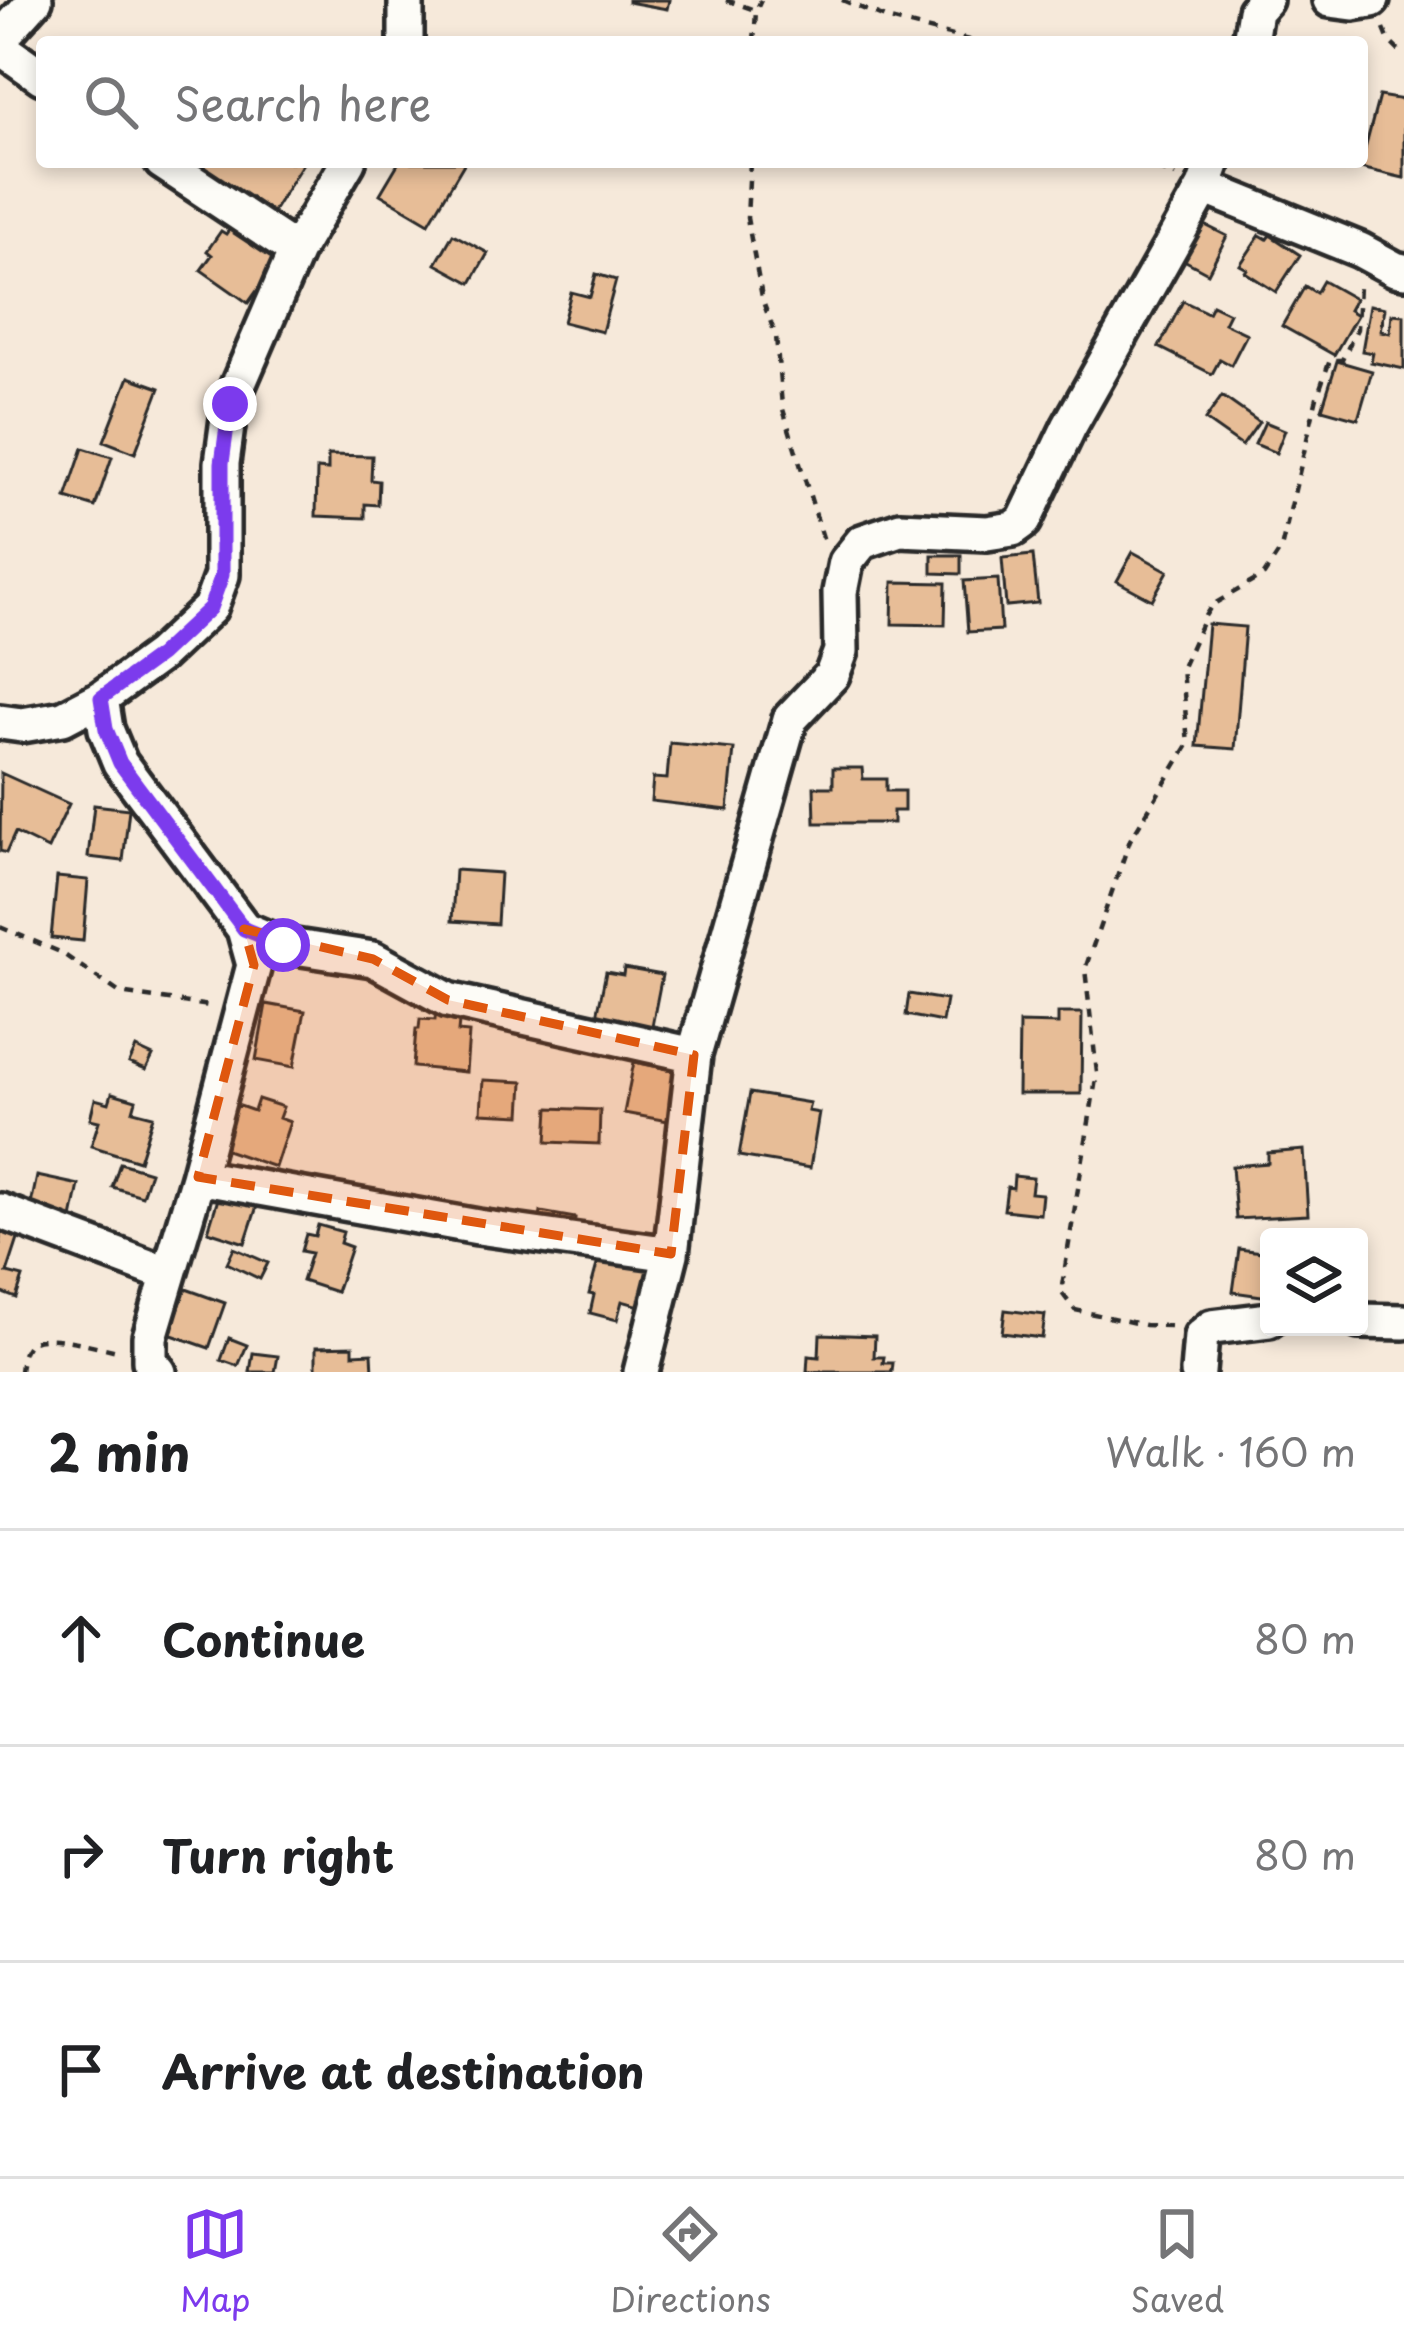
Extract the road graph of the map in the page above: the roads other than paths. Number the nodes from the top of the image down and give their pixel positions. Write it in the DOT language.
graph roads {
  1 [pos="35,0"];
  2 [pos="406,0"];
  3 [pos="1265,0"];
  4 [pos="1330,0"];
  5 [pos="1375,8"];
  6 [pos="406,36"];
  7 [pos="1251,36"];
  8 [pos="0,43"];
  9 [pos="36,72"];
  10 [pos="171,168"];
  11 [pos="344,168"];
  12 [pos="1209,175"];
  13 [pos="296,251"];
  14 [pos="1404,271"];
  15 [pos="101,698"];
  16 [pos="0,722"];
  17 [pos="244,929"];
  18 [pos="694,1055"];
  19 [pos="197,1177"];
  20 [pos="0,1211"];
  21 [pos="670,1254"];
  22 [pos="167,1274"];
  23 [pos="1260,1321"];
  24 [pos="1368,1321"];
  25 [pos="1404,1322"];
  26 [pos="154,1366"];
  27 [pos="641,1372"];
  28 [pos="1198,1372"];
  1 -- 8 [label="street"];
  2 -- 6 [label="street"];
  3 -- 7 [label="street"];
  4 -- 5 [label="street"];
  8 -- 9 [label="street"];
  10 -- 13 [label="street"];
  11 -- 13 [label="street"];
  12 -- 14 [label="street"];
  12 -- 18 [label="street"];
  13 -- 15 [label="street"];
  15 -- 16 [label="street"];
  15 -- 17 [label="street"];
  17 -- 18 [label="street"];
  17 -- 19 [label="street"];
  18 -- 21 [label="street"];
  19 -- 21 [label="street"];
  19 -- 22 [label="street"];
  20 -- 22 [label="street"];
  21 -- 27 [label="street"];
  22 -- 26 [label="street"];
  23 -- 28 [label="street"];
  24 -- 25 [label="street"];
}
